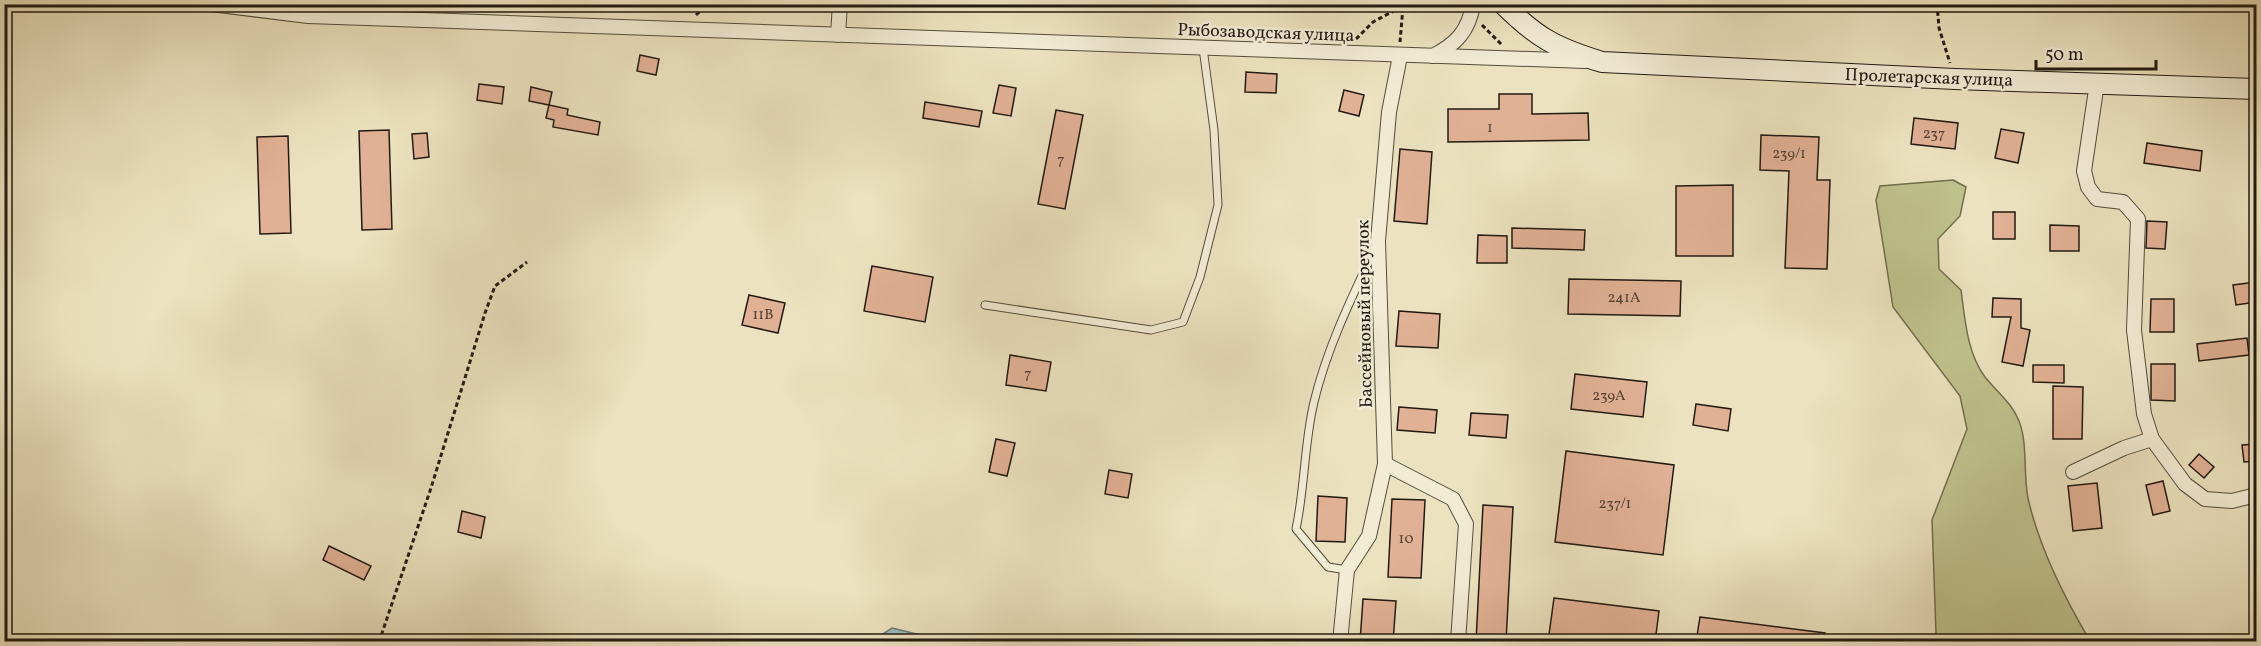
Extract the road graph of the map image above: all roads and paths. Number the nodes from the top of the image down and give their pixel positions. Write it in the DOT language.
graph roads {
  1 [pos="211,4"];
  2 [pos="840,4"];
  3 [pos="1473,4"];
  4 [pos="1503,4"];
  5 [pos="1937,4"];
  6 [pos="1403,5"];
  7 [pos="838,35"];
  8 [pos="1203,48"];
  9 [pos="1337,53"];
  10 [pos="1400,56"];
  11 [pos="1431,57"];
  12 [pos="1602,62"];
  13 [pos="1955,79"];
  14 [pos="2097,83"];
  15 [pos="2256,89"];
  16 [pos="1378,241"];
  17 [pos="527,262"];
  18 [pos="985,305"];
  19 [pos="2152,439"];
  20 [pos="1385,464"];
  21 [pos="2073,472"];
  22 [pos="2256,495"];
  23 [pos="1347,570"];
  24 [pos="379,642"];
  25 [pos="1340,642"];
  26 [pos="1458,642"];
  1 -- 7 [label="street, Рыбозаводская улица"];
  2 -- 7 [label="street"];
  3 -- 11 [label="street"];
  4 -- 12 [label="main road, Пролетарская улица"];
  5 -- 13 [label="path"];
  6 -- 9 [label="path"];
  6 -- 10 [label="path"];
  7 -- 8 [label="street, Рыбозаводская улица"];
  8 -- 9 [label="street, Рыбозаводская улица"];
  8 -- 18 [label="lane"];
  9 -- 10 [label="street, Рыбозаводская улица"];
  10 -- 11 [label="street, Рыбозаводская улица"];
  10 -- 16 [label="street, Бассейновый переулок"];
  11 -- 12 [label="street, Рыбозаводская улица"];
  12 -- 13 [label="main road, Пролетарская улица"];
  13 -- 14 [label="main road, Пролетарская улица"];
  14 -- 15 [label="main road, Пролетарская улица"];
  14 -- 19 [label="street"];
  16 -- 20 [label="street, Бассейновый переулок"];
  16 -- 23 [label="lane"];
  17 -- 24 [label="path"];
  19 -- 21 [label="street"];
  19 -- 22 [label="street"];
  20 -- 23 [label="street, Бассейновый переулок"];
  20 -- 26 [label="street"];
  23 -- 25 [label="street, Бассейновый переулок"];
}
